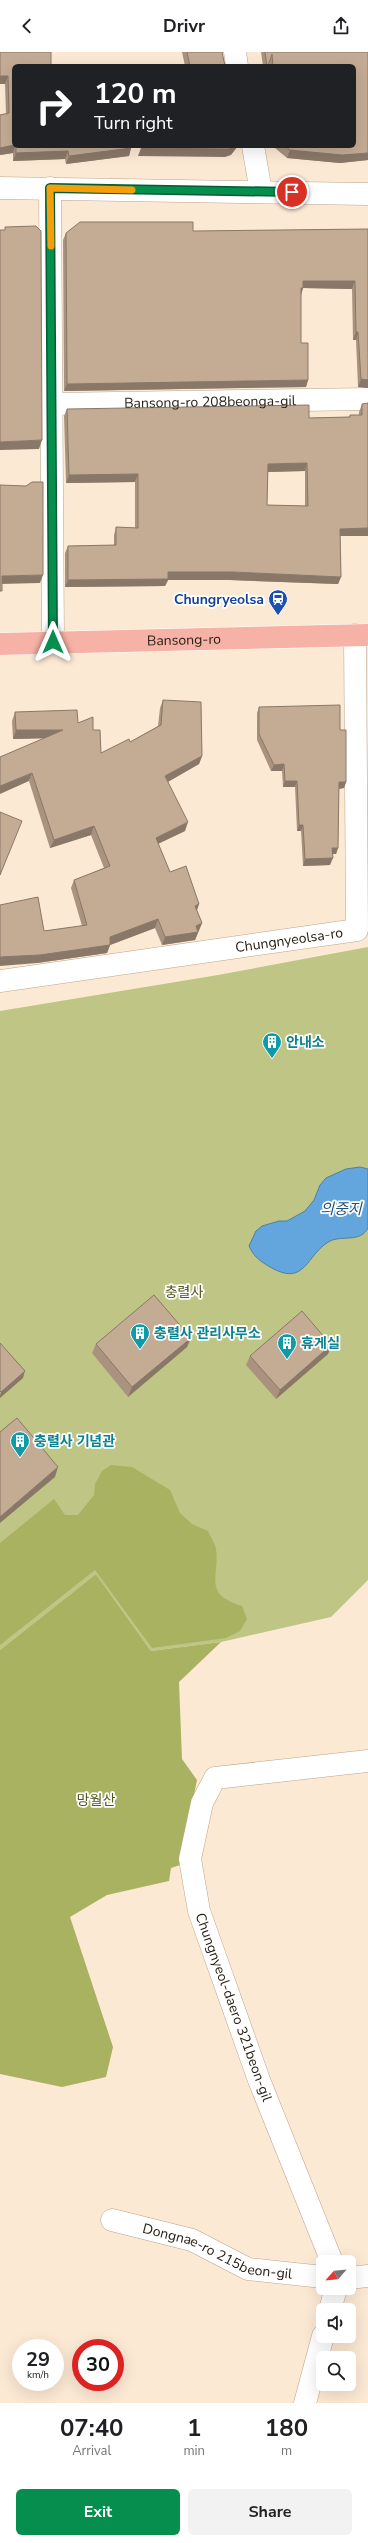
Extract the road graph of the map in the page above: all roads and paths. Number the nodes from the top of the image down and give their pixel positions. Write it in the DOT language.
graph roads {
  1 [pos="235,52"];
  2 [pos="237,64"];
  3 [pos="253,148"];
  4 [pos="0,188"];
  5 [pos="50,188"];
  6 [pos="262,192"];
  7 [pos="368,194"];
  8 [pos="368,399"];
  9 [pos="52,404"];
  10 [pos="361,635"];
  11 [pos="53,642"];
  12 [pos="0,644"];
  13 [pos="0,981"];
  14 [pos="368,1762"];
  15 [pos="112,2220"];
  16 [pos="329,2255"];
  17 [pos="316,2276"];
  18 [pos="368,2276"];
  19 [pos="356,2277"];
  20 [pos="321,2343"];
  21 [pos="305,2403"];
  1 -- 2 [label="street"];
  3 -- 6 [label="street"];
  4 -- 5 [label="street"];
  5 -- 6 [label="street"];
  5 -- 9 [label="street"];
  6 -- 7 [label="street"];
  8 -- 9 [label="street, Bansong-ro 208beonga-gil"];
  9 -- 11 [label="street"];
  10 -- 11 [label="main road, Bansong-ro"];
  10 -- 13 [label="street, Chungnyeolsa-ro"];
  11 -- 12 [label="main road, Bansong-ro"];
  14 -- 16 [label="street, Chungnyeol-daero 321beon-gil"];
  15 -- 17 [label="street, Dongnae-ro 215beon-gil"];
  18 -- 19 [label="street"];
  20 -- 21 [label="street"];
}
